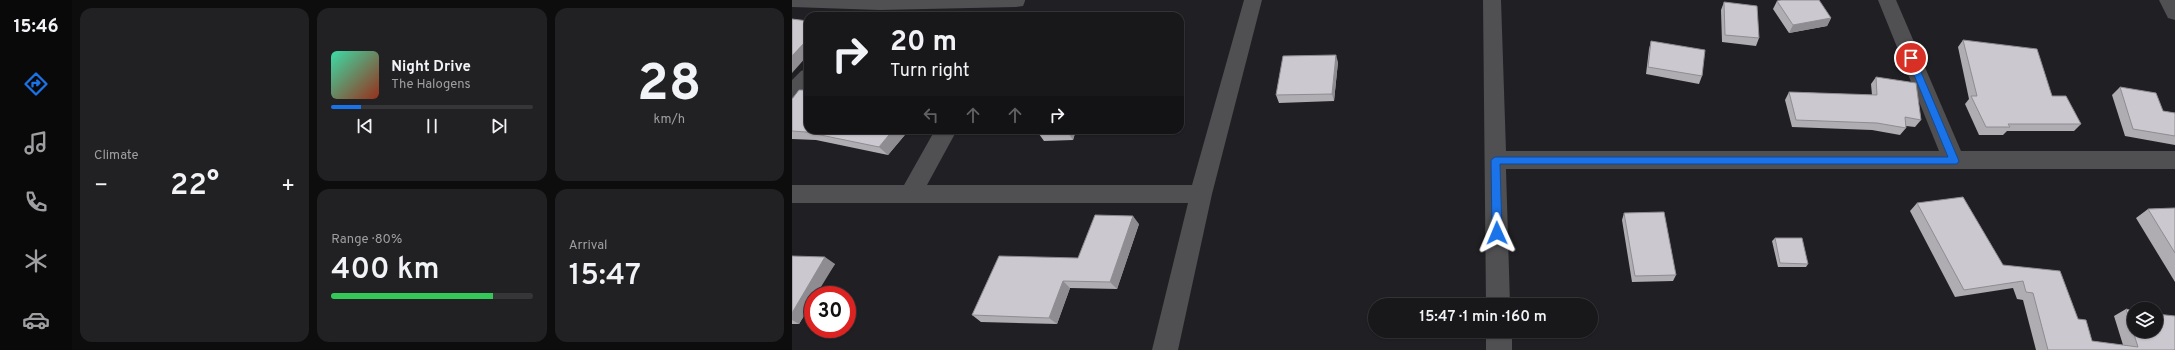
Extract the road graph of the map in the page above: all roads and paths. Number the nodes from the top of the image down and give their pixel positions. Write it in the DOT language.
graph roads {
  1 [pos="1253,0"];
  2 [pos="1492,0"];
  3 [pos="1887,0"];
  4 [pos="2168,0"];
  5 [pos="792,1"];
  6 [pos="880,3"];
  7 [pos="1014,6"];
  8 [pos="870,12"];
  9 [pos="2175,12"];
  10 [pos="804,80"];
  11 [pos="792,94"];
  12 [pos="944,134"];
  13 [pos="1495,160"];
  14 [pos="2175,160"];
  15 [pos="1954,161"];
  16 [pos="912,193"];
  17 [pos="792,194"];
  18 [pos="1201,194"];
  19 [pos="1498,298"];
  20 [pos="1499,338"];
  21 [pos="1165,350"];
  22 [pos="1499,350"];
  1 -- 18 [label="street"];
  2 -- 13 [label="street"];
  3 -- 15 [label="street"];
  4 -- 9 [label="street"];
  5 -- 6 [label="street"];
  6 -- 7 [label="street"];
  6 -- 8 [label="street"];
  10 -- 11 [label="street"];
  12 -- 16 [label="street"];
  13 -- 15 [label="street"];
  13 -- 19 [label="street"];
  14 -- 15 [label="street"];
  16 -- 17 [label="street"];
  16 -- 18 [label="street"];
  18 -- 21 [label="street"];
  20 -- 22 [label="street"];
}
